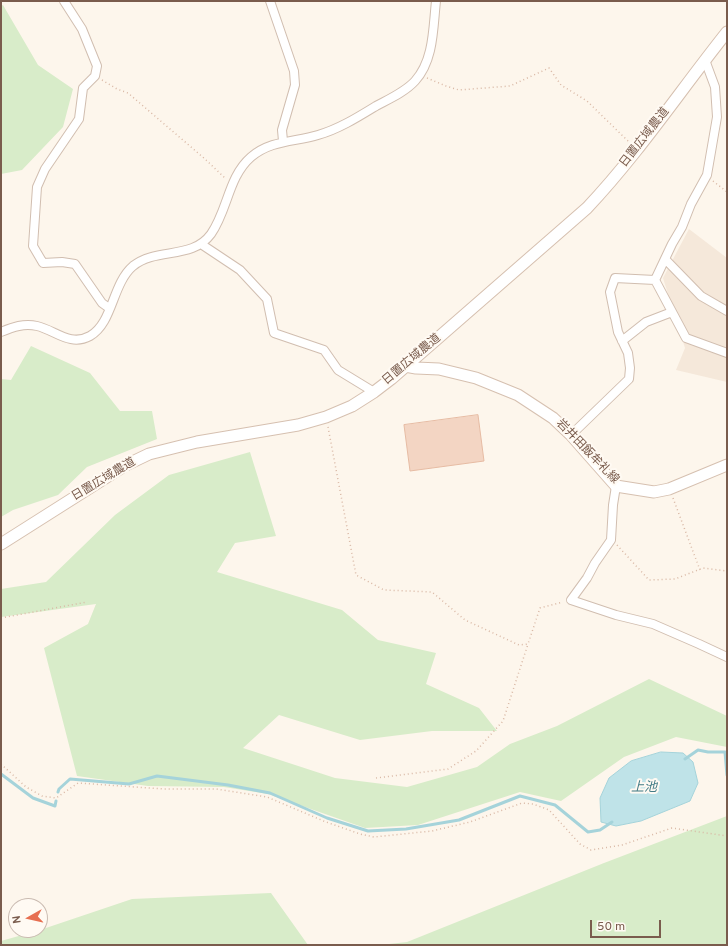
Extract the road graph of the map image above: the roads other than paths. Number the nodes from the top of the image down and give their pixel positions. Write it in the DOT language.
graph roads {
  1 [pos="64,1"];
  2 [pos="270,1"];
  3 [pos="436,1"];
  4 [pos="727,32"];
  5 [pos="705,60"];
  6 [pos="283,141"];
  7 [pos="201,244"];
  8 [pos="665,259"];
  9 [pos="656,280"];
  10 [pos="110,308"];
  11 [pos="727,311"];
  12 [pos="672,312"];
  13 [pos="1,332"];
  14 [pos="622,341"];
  15 [pos="727,353"];
  16 [pos="405,366"];
  17 [pos="374,392"];
  18 [pos="571,435"];
  19 [pos="727,465"];
  20 [pos="616,486"];
  21 [pos="1,544"];
  22 [pos="727,657"];
  1 -- 10 [label="street"];
  2 -- 6 [label="street"];
  3 -- 6 [label="street"];
  4 -- 5 [label="street, 日置広域農道"];
  5 -- 8 [label="street"];
  5 -- 16 [label="street, 日置広域農道"];
  6 -- 7 [label="street"];
  7 -- 10 [label="street"];
  7 -- 17 [label="street"];
  8 -- 9 [label="street"];
  8 -- 11 [label="street"];
  9 -- 12 [label="street"];
  9 -- 14 [label="street"];
  10 -- 13 [label="street"];
  12 -- 14 [label="street"];
  12 -- 15 [label="street"];
  14 -- 18 [label="street"];
  16 -- 17 [label="street, 日置広域農道"];
  16 -- 18 [label="street, 岩井田飯牟礼線"];
  17 -- 21 [label="street, 日置広域農道"];
  18 -- 20 [label="street, 岩井田飯牟礼線"];
  19 -- 20 [label="street, 岩井田飯牟礼線"];
  20 -- 22 [label="street"];
}
